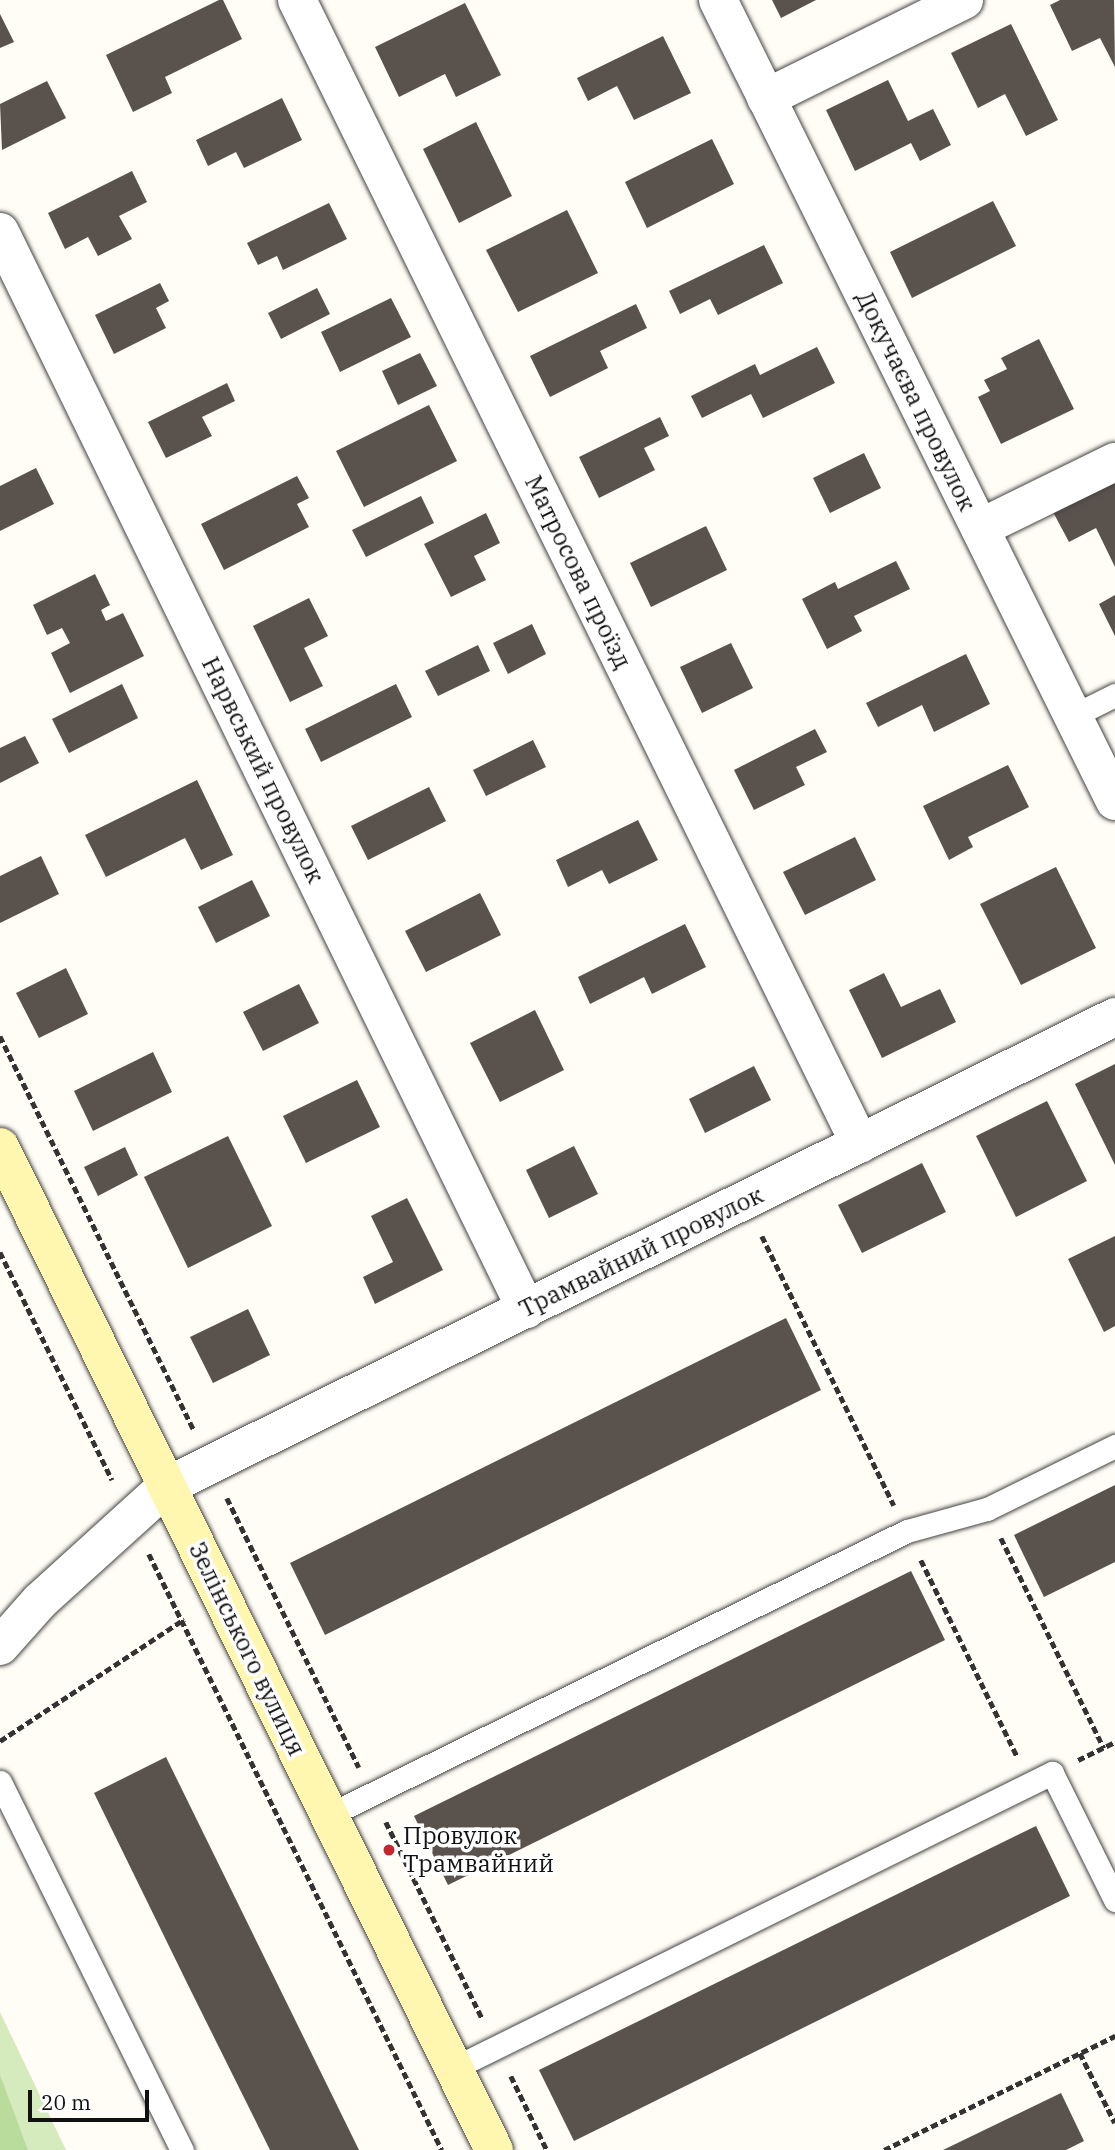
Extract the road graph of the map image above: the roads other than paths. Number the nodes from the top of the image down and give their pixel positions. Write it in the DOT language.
graph roads {
  1 [pos="297,0"];
  2 [pos="718,0"];
  3 [pos="964,0"];
  4 [pos="766,98"];
  5 [pos="0,232"];
  6 [pos="1115,461"];
  7 [pos="980,528"];
  8 [pos="1115,695"];
  9 [pos="1073,716"];
  10 [pos="1115,801"];
  11 [pos="1115,1017"];
  12 [pos="860,1144"];
  13 [pos="0,1147"];
  14 [pos="526,1309"];
  15 [pos="1115,1446"];
  16 [pos="167,1486"];
  17 [pos="0,1646"];
  18 [pos="0,1782"];
  19 [pos="329,1815"];
  20 [pos="1115,1900"];
  21 [pos="453,2068"];
  22 [pos="182,2150"];
  23 [pos="494,2150"];
  1 -- 12 [label="street, Матросова проїзд"];
  2 -- 4 [label="street, Докучаєва провулок"];
  3 -- 4 [label="street"];
  4 -- 7 [label="street, Докучаєва провулок"];
  5 -- 14 [label="street, Нарвський провулок"];
  6 -- 7 [label="street"];
  7 -- 9 [label="street, Докучаєва провулок"];
  8 -- 9 [label="lane"];
  9 -- 10 [label="street, Докучаєва провулок"];
  11 -- 12 [label="street, Трамвайний провулок"];
  12 -- 14 [label="street, Трамвайний провулок"];
  13 -- 16 [label="street, Зелінського вулиця"];
  14 -- 16 [label="street, Трамвайний провулок"];
  15 -- 19 [label="lane"];
  16 -- 17 [label="street, Трамвайний провулок"];
  16 -- 19 [label="street, Зелінського вулиця"];
  18 -- 22 [label="lane"];
  19 -- 21 [label="street, Зелінського вулиця"];
  20 -- 21 [label="lane"];
  21 -- 23 [label="street, Зелінського вулиця"];
}
